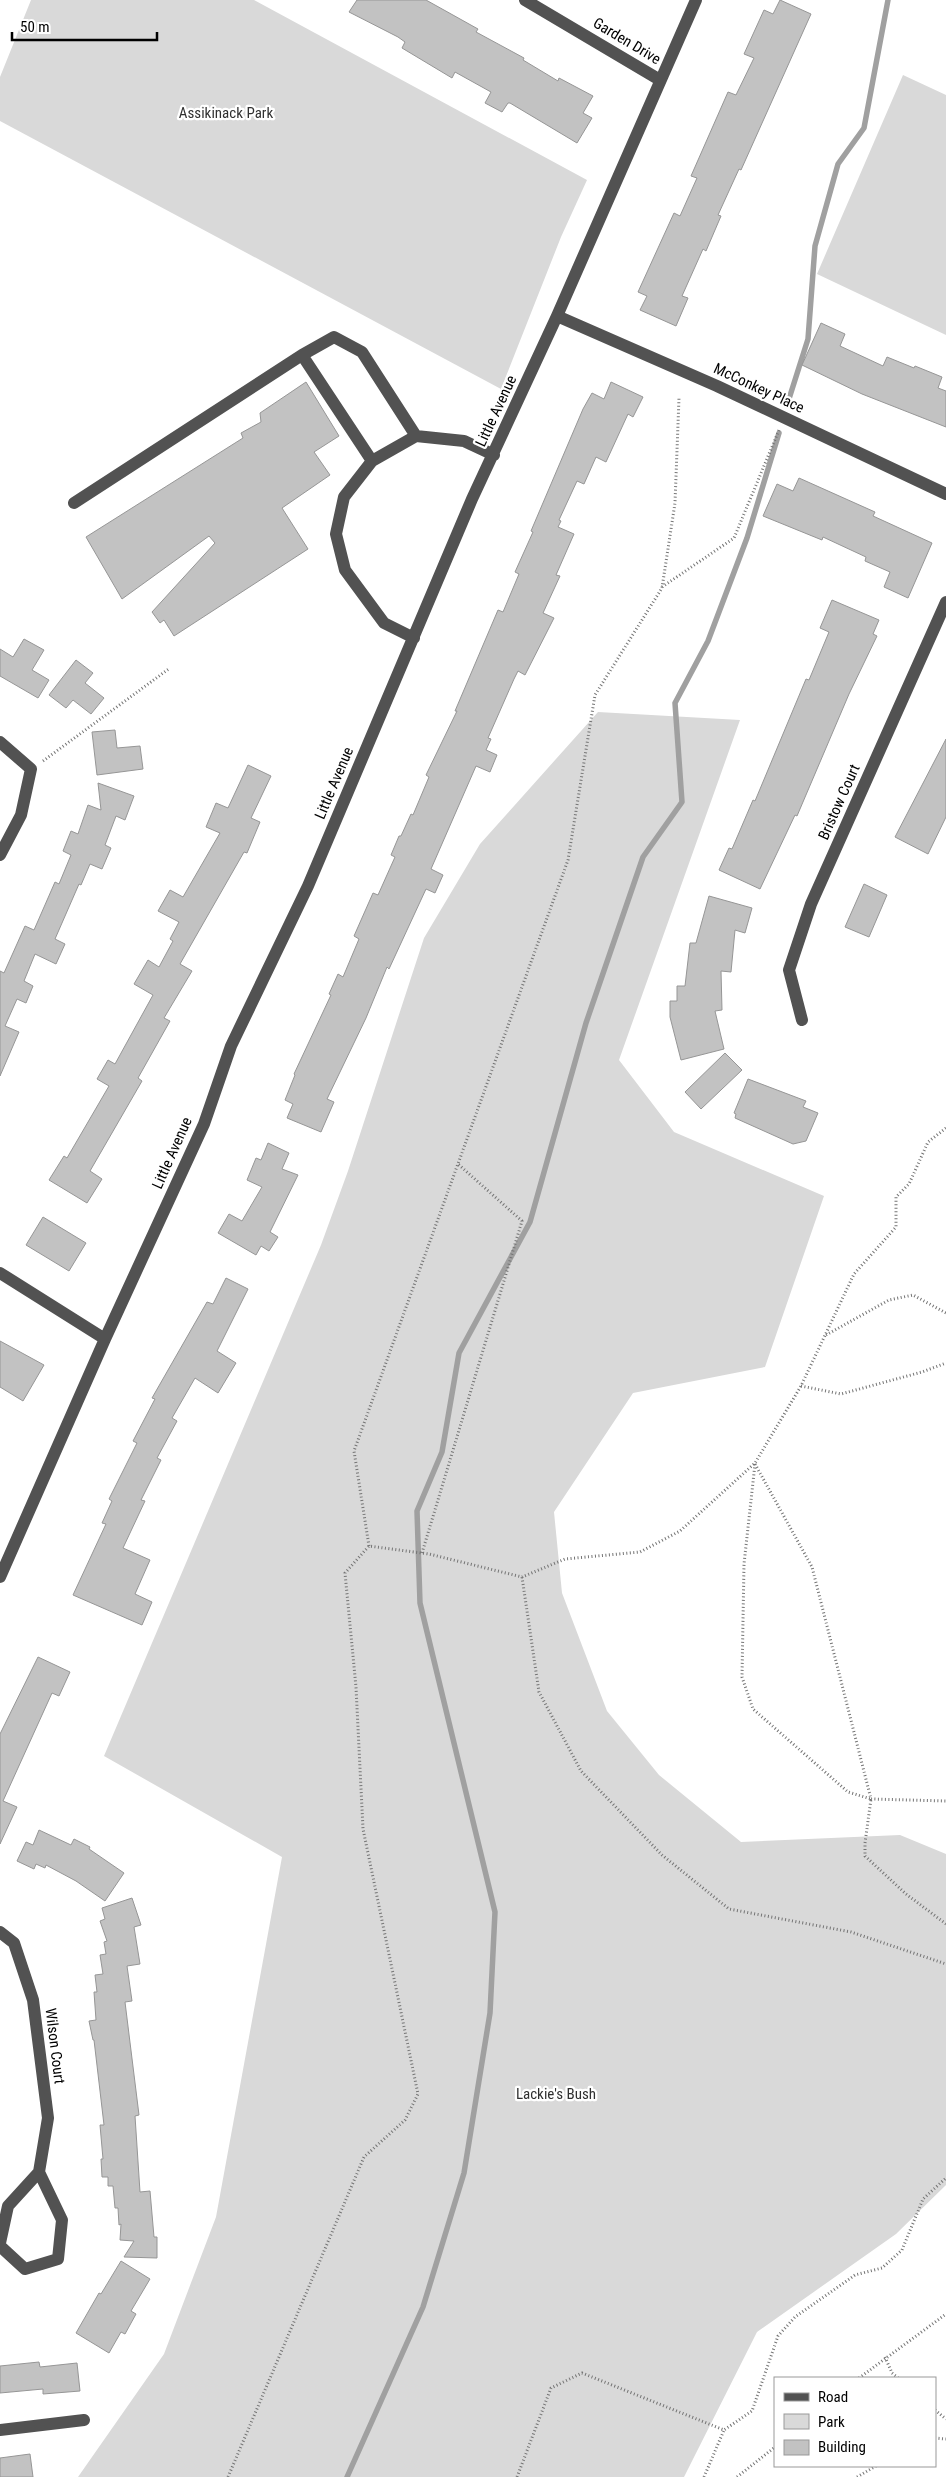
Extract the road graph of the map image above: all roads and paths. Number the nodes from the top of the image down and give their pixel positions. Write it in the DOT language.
graph roads {
  1 [pos="525,0"];
  2 [pos="696,0"];
  3 [pos="660,80"];
  4 [pos="557,316"];
  5 [pos="302,355"];
  6 [pos="679,398"];
  7 [pos="779,428"];
  8 [pos="416,436"];
  9 [pos="494,455"];
  10 [pos="372,461"];
  11 [pos="946,494"];
  12 [pos="74,504"];
  13 [pos="662,588"];
  14 [pos="946,602"];
  15 [pos="414,638"];
  16 [pos="170,668"];
  17 [pos="0,742"];
  18 [pos="31,769"];
  19 [pos="0,855"];
  20 [pos="802,1020"];
  21 [pos="946,1128"];
  22 [pos="458,1164"];
  23 [pos="0,1273"];
  24 [pos="946,1313"];
  25 [pos="826,1335"];
  26 [pos="105,1339"];
  27 [pos="946,1363"];
  28 [pos="801,1386"];
  29 [pos="755,1463"];
  30 [pos="369,1546"];
  31 [pos="422,1553"];
  32 [pos="0,1577"];
  33 [pos="522,1577"];
  34 [pos="871,1799"];
  35 [pos="946,1801"];
  36 [pos="946,1924"];
  37 [pos="0,1932"];
  38 [pos="946,1964"];
  39 [pos="39,2172"];
  40 [pos="946,2178"];
  41 [pos="0,2242"];
  42 [pos="0,2246"];
  43 [pos="946,2314"];
  44 [pos="885,2357"];
  45 [pos="861,2377"];
  46 [pos="897,2377"];
  47 [pos="936,2411"];
  48 [pos="946,2419"];
  49 [pos="84,2420"];
  50 [pos="0,2430"];
  51 [pos="724,2430"];
  52 [pos="774,2448"];
  53 [pos="874,2467"];
  54 [pos="228,2477"];
  55 [pos="518,2477"];
  56 [pos="704,2477"];
  57 [pos="738,2477"];
  58 [pos="857,2477"];
  1 -- 3 [label="street, Garden Drive"];
  2 -- 3 [label="street, Little Avenue"];
  3 -- 4 [label="street, Little Avenue"];
  4 -- 9 [label="street, Little Avenue"];
  4 -- 11 [label="street, McConkey Place"];
  5 -- 8 [label="street"];
  5 -- 10 [label="street"];
  5 -- 12 [label="street"];
  6 -- 13 [label="path"];
  7 -- 13 [label="path"];
  8 -- 9 [label="street"];
  8 -- 10 [label="street"];
  9 -- 15 [label="street, Little Avenue"];
  10 -- 15 [label="street"];
  13 -- 22 [label="path"];
  14 -- 20 [label="street, Bristow Court"];
  15 -- 26 [label="street, Little Avenue"];
  16 -- 18 [label="path"];
  17 -- 18 [label="street"];
  18 -- 19 [label="street"];
  21 -- 25 [label="path"];
  22 -- 30 [label="path"];
  22 -- 31 [label="path"];
  23 -- 26 [label="street"];
  24 -- 25 [label="path"];
  25 -- 28 [label="path"];
  26 -- 32 [label="street, Little Avenue"];
  27 -- 28 [label="path"];
  28 -- 29 [label="path"];
  29 -- 33 [label="path"];
  29 -- 34 [label="path"];
  29 -- 34 [label="path"];
  30 -- 31 [label="path"];
  30 -- 54 [label="path"];
  31 -- 33 [label="path"];
  33 -- 38 [label="path"];
  34 -- 35 [label="path"];
  34 -- 36 [label="path"];
  37 -- 39 [label="street, Wilson Court"];
  39 -- 41 [label="street"];
  39 -- 42 [label="street"];
  40 -- 51 [label="path"];
  43 -- 44 [label="path"];
  44 -- 45 [label="path"];
  44 -- 46 [label="path"];
  47 -- 48 [label="path"];
  49 -- 50 [label="street"];
  51 -- 55 [label="path"];
  51 -- 56 [label="path"];
  52 -- 57 [label="path"];
  53 -- 58 [label="path"];
}
